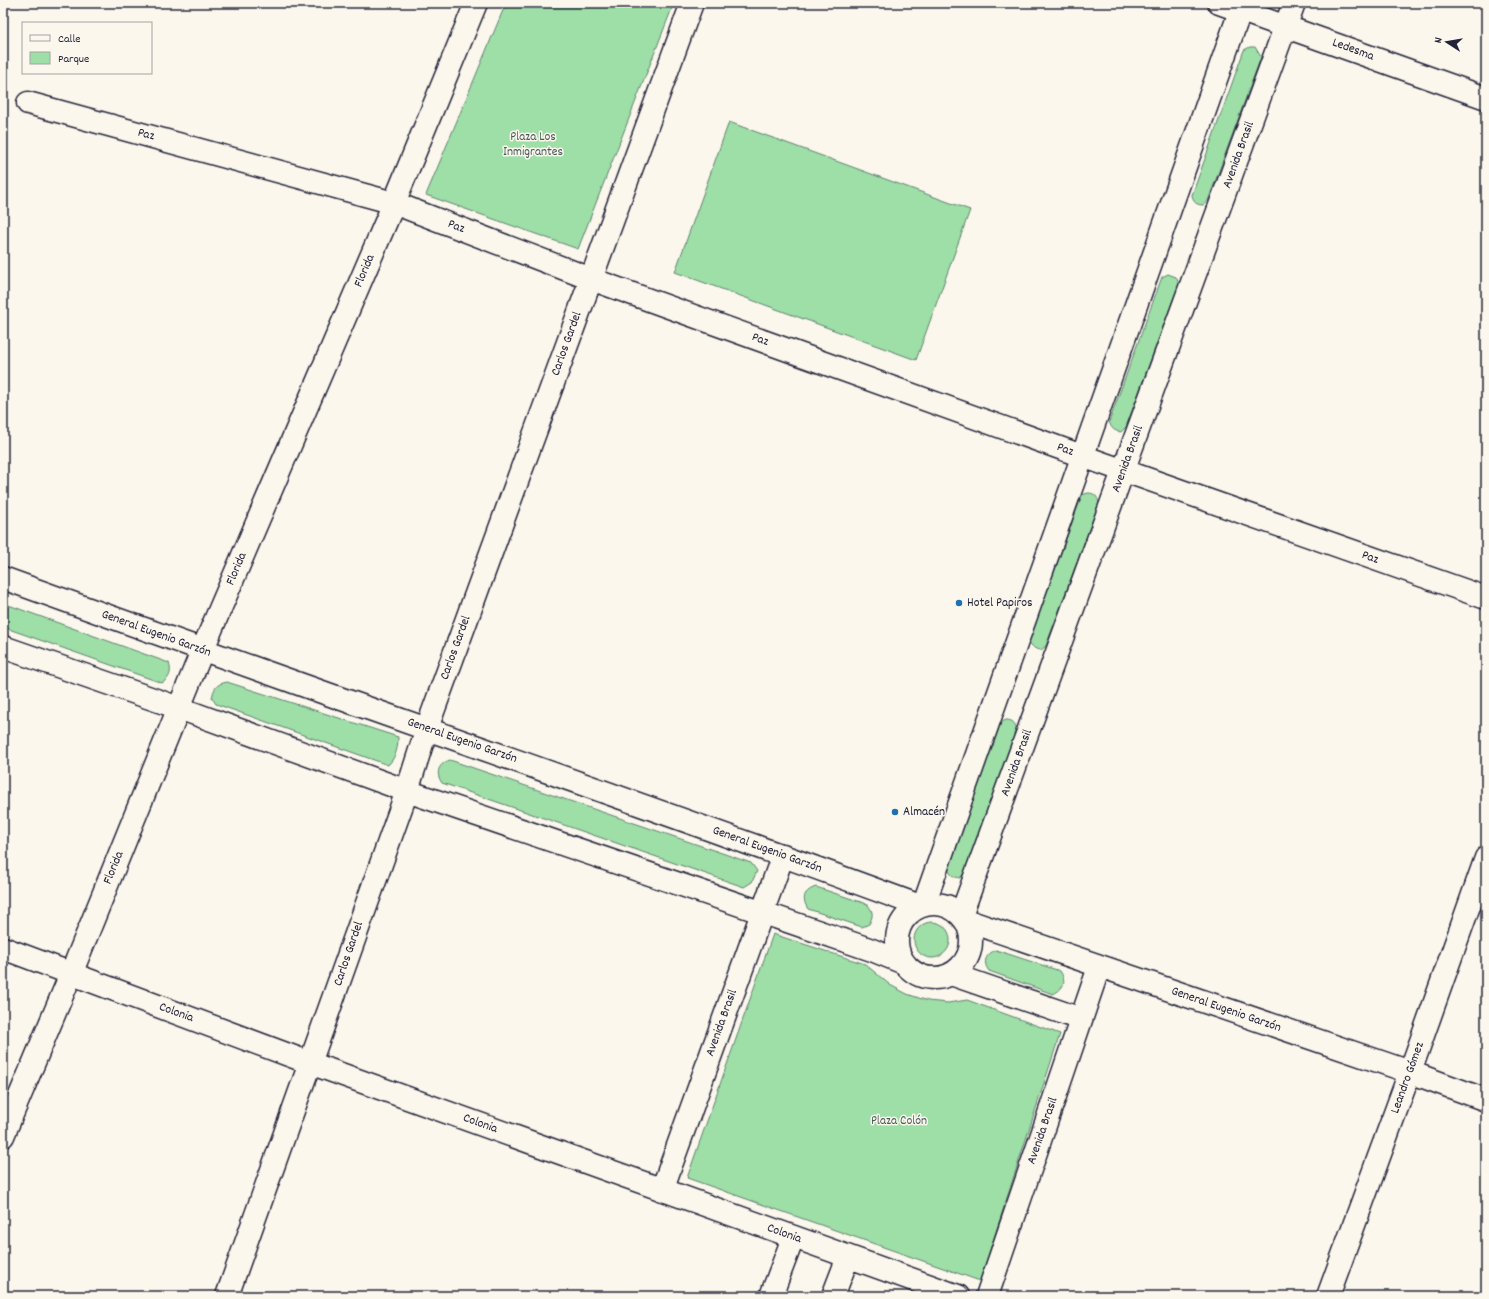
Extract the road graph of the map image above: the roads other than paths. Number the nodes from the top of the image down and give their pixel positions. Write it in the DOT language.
graph roads {
  1 [pos="476,3"];
  2 [pos="692,3"];
  3 [pos="1219,3"];
  4 [pos="1294,3"];
  5 [pos="1241,7"];
  6 [pos="1285,26"];
  7 [pos="1486,98"];
  8 [pos="28,102"];
  9 [pos="394,203"];
  10 [pos="590,279"];
  11 [pos="1082,456"];
  12 [pos="1124,471"];
  13 [pos="3,578"];
  14 [pos="1486,598"];
  15 [pos="3,647"];
  16 [pos="202,651"];
  17 [pos="179,708"];
  18 [pos="427,728"];
  19 [pos="407,790"];
  20 [pos="783,855"];
  21 [pos="1486,858"];
  22 [pos="922,905"];
  23 [pos="762,913"];
  24 [pos="963,917"];
  25 [pos="3,948"];
  26 [pos="904,963"];
  27 [pos="1099,967"];
  28 [pos="71,974"];
  29 [pos="951,974"];
  30 [pos="1081,1019"];
  31 [pos="310,1063"];
  32 [pos="1410,1072"];
  33 [pos="1486,1100"];
  34 [pos="3,1136"];
  35 [pos="662,1190"];
  36 [pos="793,1238"];
  37 [pos="848,1257"];
  38 [pos="227,1296"];
  39 [pos="771,1296"];
  40 [pos="833,1296"];
  41 [pos="958,1296"];
  42 [pos="987,1296"];
  43 [pos="1328,1296"];
  1 -- 9 [label="street, Florida"];
  2 -- 10 [label="street, Carlos Gardel"];
  3 -- 5 [label="street, Ledesma"];
  4 -- 6 [label="street, Avenida Brasil"];
  5 -- 6 [label="street, Ledesma"];
  5 -- 11 [label="street"];
  6 -- 7 [label="street, Ledesma"];
  6 -- 12 [label="street, Avenida Brasil"];
  8 -- 9 [label="street, Paz"];
  9 -- 10 [label="street, Paz"];
  9 -- 16 [label="street, Florida"];
  10 -- 11 [label="street, Paz"];
  10 -- 18 [label="street, Carlos Gardel"];
  11 -- 12 [label="street, Paz"];
  11 -- 22 [label="street"];
  12 -- 14 [label="street, Paz"];
  12 -- 24 [label="street, Avenida Brasil"];
  13 -- 16 [label="street, General Eugenio Garzón"];
  15 -- 17 [label="street"];
  16 -- 17 [label="street, Florida"];
  16 -- 18 [label="street, General Eugenio Garzón"];
  17 -- 19 [label="street"];
  17 -- 28 [label="street, Florida"];
  18 -- 19 [label="street, Carlos Gardel"];
  18 -- 20 [label="street, General Eugenio Garzón"];
  19 -- 23 [label="street"];
  19 -- 31 [label="street, Carlos Gardel"];
  20 -- 22 [label="street, General Eugenio Garzón"];
  20 -- 23 [label="street, Avenida Brasil"];
  21 -- 32 [label="street, Leandro Gómez"];
  22 -- 24 [label="street"];
  22 -- 26 [label="street"];
  23 -- 26 [label="street"];
  23 -- 35 [label="street, Avenida Brasil"];
  24 -- 27 [label="street, General Eugenio Garzón"];
  24 -- 29 [label="street"];
  25 -- 28 [label="street, Colonia"];
  26 -- 29 [label="street"];
  27 -- 30 [label="street, Avenida Brasil"];
  27 -- 32 [label="street, General Eugenio Garzón"];
  28 -- 31 [label="street, Colonia"];
  28 -- 34 [label="street, Florida"];
  29 -- 30 [label="street"];
  30 -- 42 [label="street, Avenida Brasil"];
  31 -- 35 [label="street, Colonia"];
  31 -- 38 [label="street, Carlos Gardel"];
  32 -- 33 [label="street, General Eugenio Garzón"];
  32 -- 43 [label="street, Leandro Gómez"];
  35 -- 36 [label="street, Colonia"];
  36 -- 37 [label="street, Colonia"];
  36 -- 39 [label="street"];
  37 -- 40 [label="street"];
  37 -- 41 [label="street, Colonia"];
}
